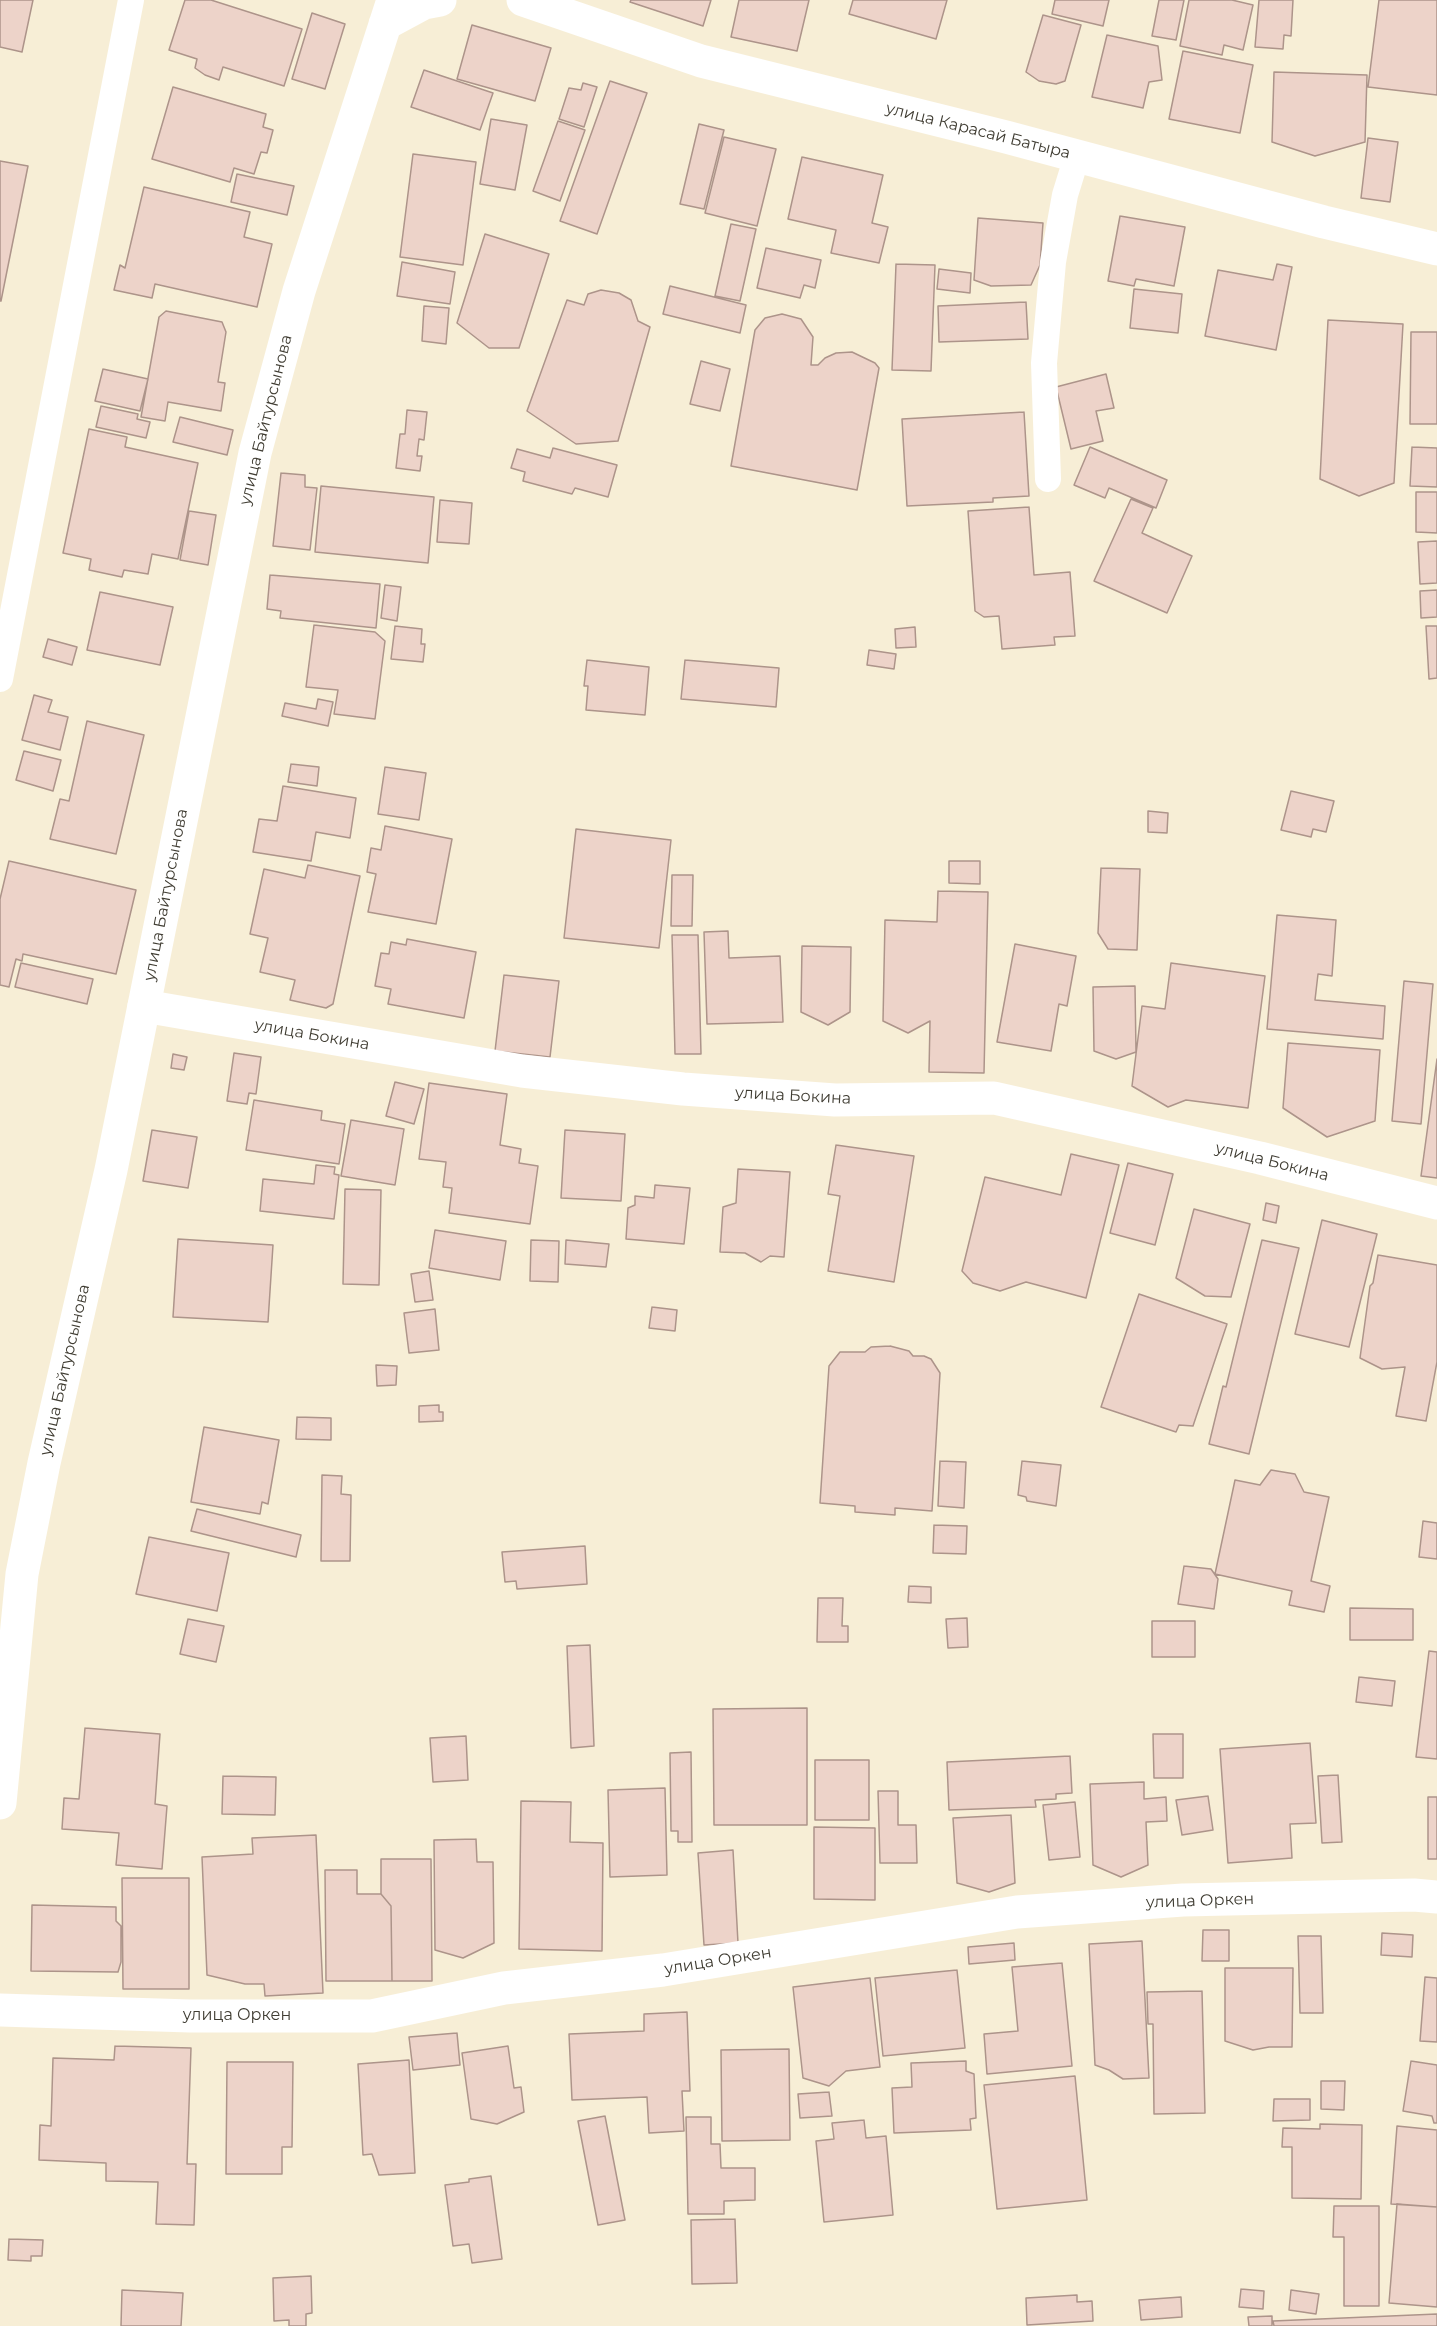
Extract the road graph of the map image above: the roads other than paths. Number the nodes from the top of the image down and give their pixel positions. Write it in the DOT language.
graph roads {
  1 [pos="131,0"];
  2 [pos="440,0"];
  3 [pos="523,0"];
  4 [pos="389,12"];
  5 [pos="1077,156"];
  6 [pos="1437,249"];
  7 [pos="1048,479"];
  8 [pos="0,679"];
  9 [pos="144,1006"];
  10 [pos="1437,1203"];
  11 [pos="0,1803"];
  12 [pos="1437,1897"];
  13 [pos="0,2010"];
  1 -- 8 [label="lane"];
  2 -- 4 [label="street"];
  3 -- 5 [label="street, улица Карасай Батыра"];
  4 -- 9 [label="street, улица Байтурсынова"];
  5 -- 6 [label="street, улица Карасай Батыра"];
  5 -- 7 [label="lane"];
  9 -- 10 [label="street, улица Бокина"];
  9 -- 11 [label="street, улица Байтурсынова"];
  12 -- 13 [label="street, улица Оркен"];
}
